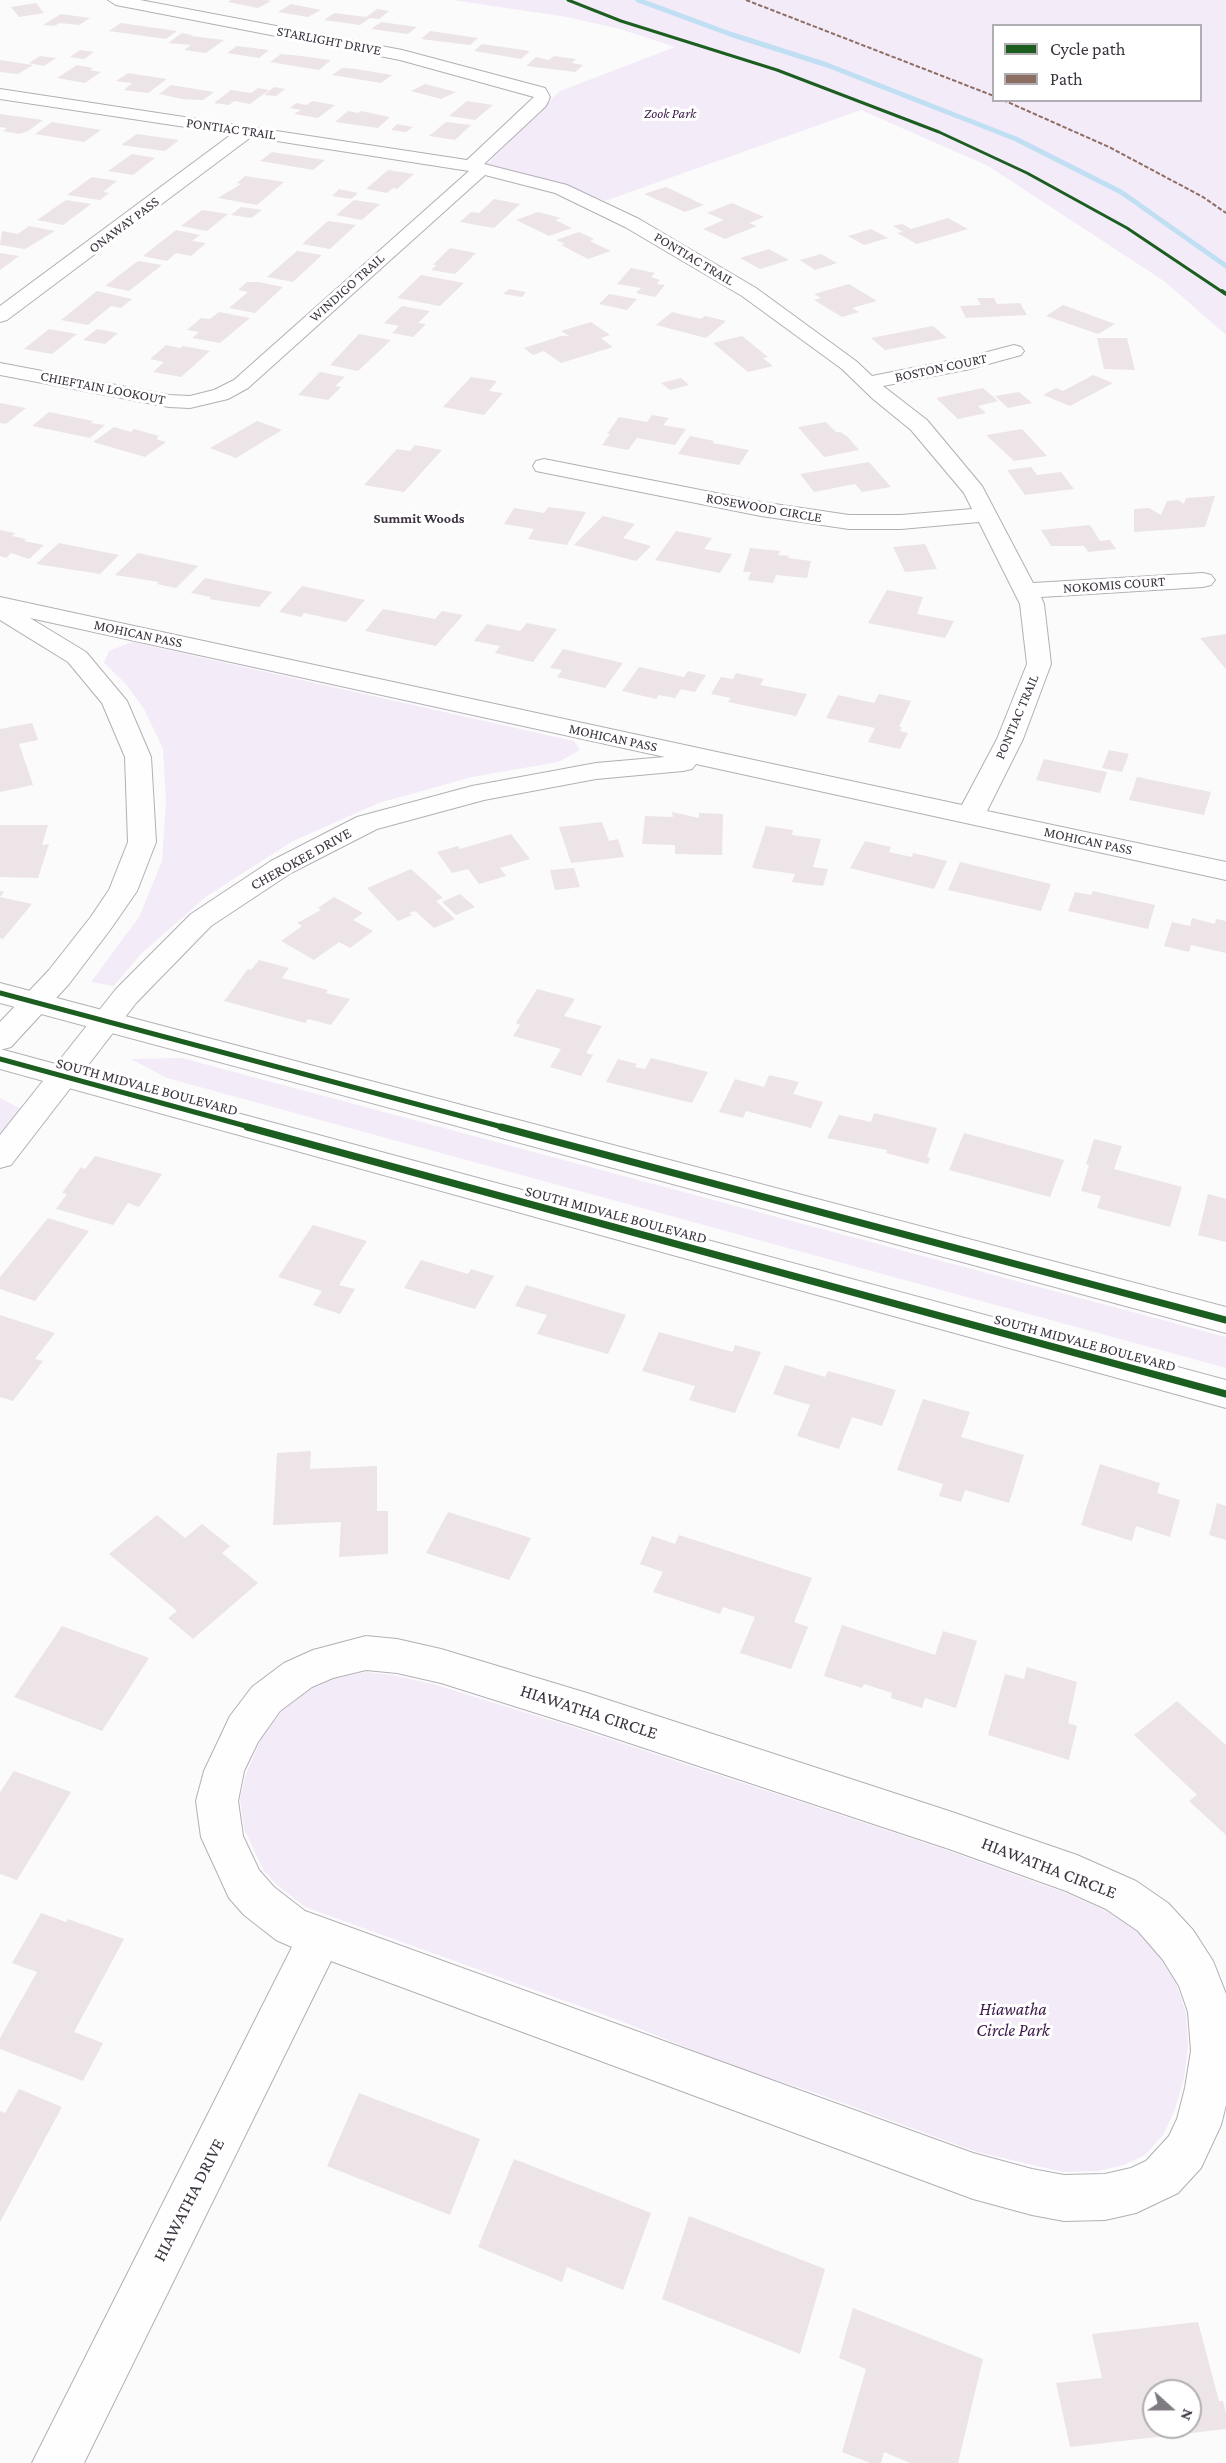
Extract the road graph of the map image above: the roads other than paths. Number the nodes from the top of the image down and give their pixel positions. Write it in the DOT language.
graph roads {
  1 [pos="116,0"];
  2 [pos="539,92"];
  3 [pos="0,94"];
  4 [pos="247,131"];
  5 [pos="476,167"];
  6 [pos="0,316"];
  7 [pos="1014,351"];
  8 [pos="0,369"];
  9 [pos="868,383"];
  10 [pos="207,400"];
  11 [pos="544,466"];
  12 [pos="986,515"];
  13 [pos="1203,580"];
  14 [pos="1026,591"];
  15 [pos="0,604"];
  16 [pos="0,610"];
  17 [pos="714,760"];
  18 [pos="971,815"];
  19 [pos="1226,871"];
  20 [pos="0,993"];
  21 [pos="34,1003"];
  22 [pos="105,1022"];
  23 [pos="0,1040"];
  24 [pos="0,1059"];
  25 [pos="64,1077"];
  26 [pos="0,1157"];
  27 [pos="1226,1320"];
  28 [pos="1226,1394"];
  29 [pos="320,1937"];
  30 [pos="57,2463"];
  1 -- 2 [label="street, STARLIGHT DRIVE"];
  2 -- 5 [label="street, WINDIGO TRAIL"];
  3 -- 4 [label="street, PONTIAC TRAIL"];
  4 -- 5 [label="street, PONTIAC TRAIL"];
  4 -- 6 [label="street, ONAWAY PASS"];
  5 -- 9 [label="street, PONTIAC TRAIL"];
  5 -- 10 [label="street, WINDIGO TRAIL"];
  7 -- 9 [label="street, BOSTON COURT"];
  8 -- 10 [label="street, CHIEFTAIN LOOKOUT"];
  9 -- 12 [label="street, PONTIAC TRAIL"];
  11 -- 12 [label="street, ROSEWOOD CIRCLE"];
  12 -- 14 [label="street, PONTIAC TRAIL"];
  13 -- 14 [label="street, NOKOMIS COURT"];
  14 -- 18 [label="street, PONTIAC TRAIL"];
  15 -- 17 [label="street, MOHICAN PASS"];
  16 -- 21 [label="street"];
  17 -- 18 [label="street, MOHICAN PASS"];
  17 -- 22 [label="street, CHEROKEE DRIVE"];
  18 -- 19 [label="street, MOHICAN PASS"];
  20 -- 21 [label="street"];
  21 -- 22 [label="street"];
  21 -- 23 [label="street"];
  22 -- 25 [label="street, CHEROKEE DRIVE"];
  22 -- 27 [label="street"];
  24 -- 25 [label="street, SOUTH MIDVALE BOULEVARD"];
  25 -- 26 [label="street, CHEROKEE DRIVE"];
  25 -- 28 [label="street, SOUTH MIDVALE BOULEVARD"];
  29 -- 29 [label="street, HIAWATHA CIRCLE"];
  29 -- 30 [label="street, HIAWATHA DRIVE"];
}
